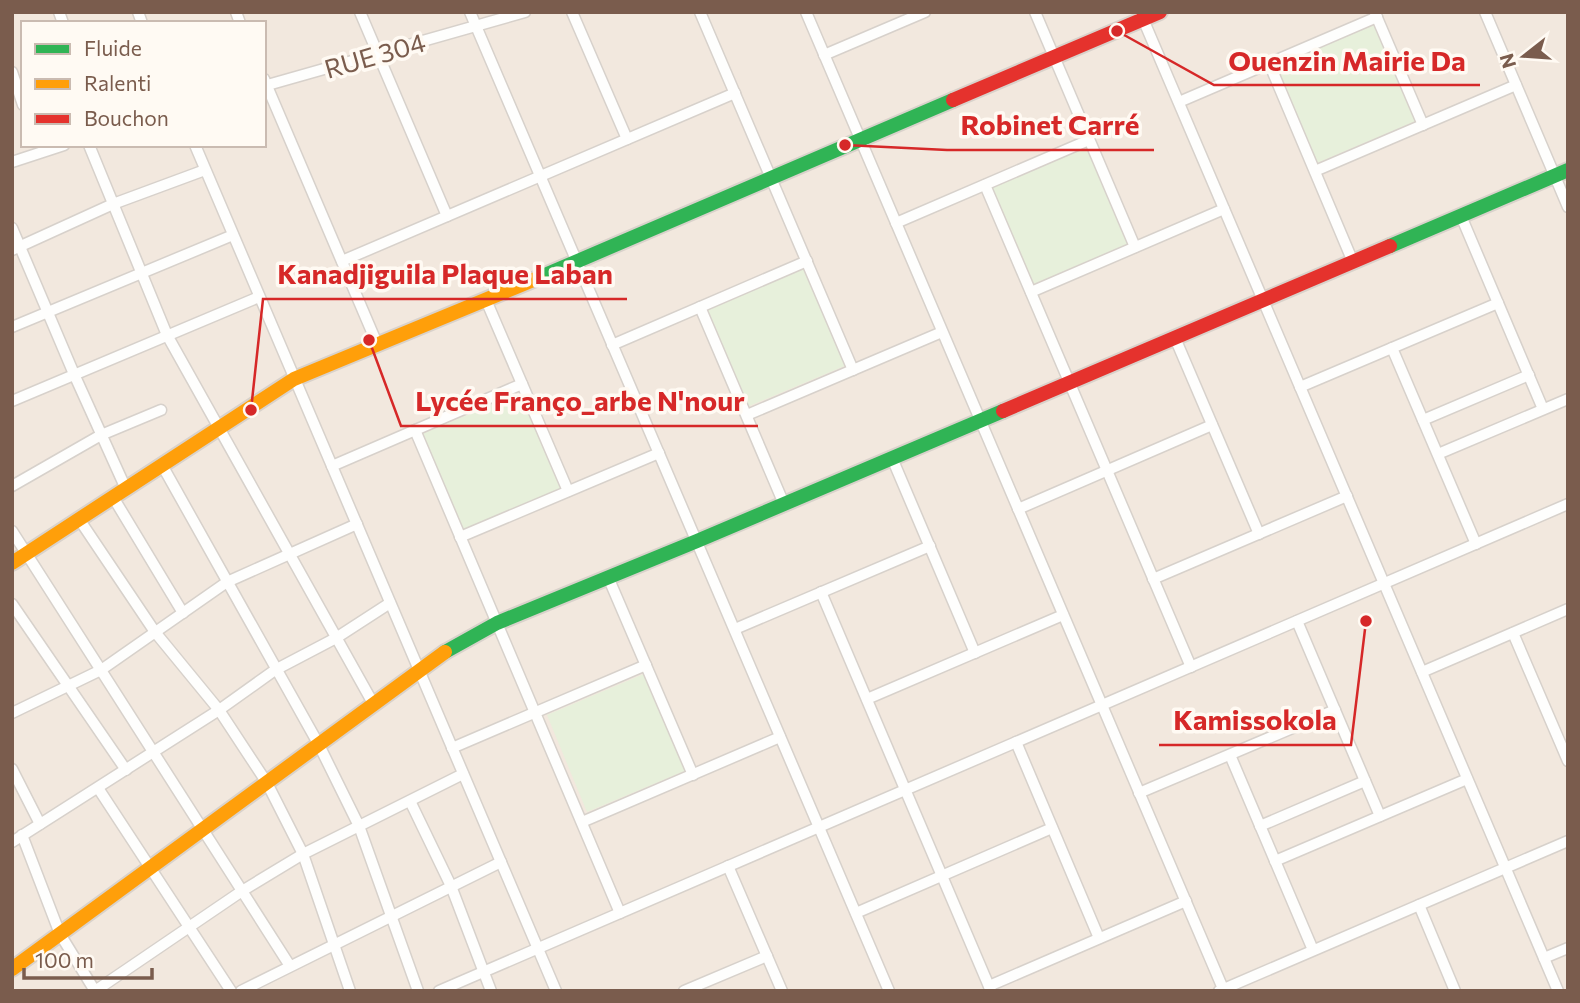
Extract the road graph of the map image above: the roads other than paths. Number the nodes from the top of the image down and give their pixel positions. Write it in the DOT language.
graph roads {
  1 [pos="360,12"];
  2 [pos="470,12"];
  3 [pos="525,12"];
  4 [pos="572,12"];
  5 [pos="700,12"];
  6 [pos="806,12"];
  7 [pos="925,12"];
  8 [pos="1035,12"];
  9 [pos="1160,12"];
  10 [pos="1485,12"];
  11 [pos="1376,15"];
  12 [pos="1142,16"];
  13 [pos="476,26"];
  14 [pos="379,55"];
  15 [pos="824,55"];
  16 [pos="1054,57"];
  17 [pos="1269,63"];
  18 [pos="12,72"];
  19 [pos="266,83"];
  20 [pos="266,85"];
  21 [pos="1516,85"];
  22 [pos="735,93"];
  23 [pos="21,99"];
  24 [pos="1179,102"];
  25 [pos="1423,125"];
  26 [pos="627,139"];
  27 [pos="860,140"];
  28 [pos="1089,140"];
  29 [pos="90,147"];
  30 [pos="196,147"];
  31 [pos="37,149"];
  32 [pos="12,162"];
  33 [pos="205,170"];
  34 [pos="1315,171"];
  35 [pos="1561,173"];
  36 [pos="540,176"];
  37 [pos="771,178"];
  38 [pos="985,185"];
  39 [pos="113,204"];
  40 [pos="1568,207"];
  41 [pos="1224,209"];
  42 [pos="447,216"];
  43 [pos="1461,216"];
  44 [pos="896,223"];
  45 [pos="12,228"];
  46 [pos="233,235"];
  47 [pos="1135,247"];
  48 [pos="16,248"];
  49 [pos="342,261"];
  50 [pos="576,261"];
  51 [pos="807,261"];
  52 [pos="1353,262"];
  53 [pos="141,273"];
  54 [pos="1031,292"];
  55 [pos="260,297"];
  56 [pos="486,300"];
  57 [pos="1263,300"];
  58 [pos="1498,303"];
  59 [pos="700,307"];
  60 [pos="49,312"];
  61 [pos="12,327"];
  62 [pos="942,331"];
  63 [pos="167,335"];
  64 [pos="1175,338"];
  65 [pos="378,345"];
  66 [pos="612,345"];
  67 [pos="1392,348"];
  68 [pos="853,370"];
  69 [pos="74,374"];
  70 [pos="1529,375"];
  71 [pos="295,379"];
  72 [pos="1070,383"];
  73 [pos="522,384"];
  74 [pos="1300,387"];
  75 [pos="1568,399"];
  76 [pos="12,401"];
  77 [pos="1543,409"];
  78 [pos="161,410"];
  79 [pos="747,415"];
  80 [pos="1423,420"];
  81 [pos="980,421"];
  82 [pos="1212,425"];
  83 [pos="219,428"];
  84 [pos="415,430"];
  85 [pos="101,435"];
  86 [pos="659,453"];
  87 [pos="1438,454"];
  88 [pos="892,458"];
  89 [pos="162,465"];
  90 [pos="332,466"];
  91 [pos="1107,470"];
  92 [pos="12,486"];
  93 [pos="126,489"];
  94 [pos="568,491"];
  95 [pos="1347,496"];
  96 [pos="113,497"];
  97 [pos="784,504"];
  98 [pos="1568,504"];
  99 [pos="1018,509"];
  100 [pos="79,519"];
  101 [pos="357,524"];
  102 [pos="12,531"];
  103 [pos="1259,534"];
  104 [pos="460,537"];
  105 [pos="696,541"];
  106 [pos="1476,544"];
  107 [pos="930,546"];
  108 [pos="26,554"];
  109 [pos="290,554"];
  110 [pos="12,563"];
  111 [pos="608,577"];
  112 [pos="1153,579"];
  113 [pos="227,582"];
  114 [pos="1384,583"];
  115 [pos="821,592"];
  116 [pos="390,603"];
  117 [pos="12,604"];
  118 [pos="1568,610"];
  119 [pos="183,613"];
  120 [pos="1063,615"];
  121 [pos="1297,621"];
  122 [pos="497,623"];
  123 [pos="734,629"];
  124 [pos="155,632"];
  125 [pos="1513,633"];
  126 [pos="337,638"];
  127 [pos="975,653"];
  128 [pos="646,665"];
  129 [pos="1191,667"];
  130 [pos="101,670"];
  131 [pos="275,670"];
  132 [pos="419,672"];
  133 [pos="1422,672"];
  134 [pos="68,686"];
  135 [pos="867,699"];
  136 [pos="374,705"];
  137 [pos="1102,705"];
  138 [pos="219,710"];
  139 [pos="1335,710"];
  140 [pos="12,713"];
  141 [pos="535,713"];
  142 [pos="780,737"];
  143 [pos="1016,742"];
  144 [pos="1564,742"];
  145 [pos="319,745"];
  146 [pos="452,748"];
  147 [pos="153,751"];
  148 [pos="1230,755"];
  149 [pos="1568,761"];
  150 [pos="12,769"];
  151 [pos="126,770"];
  152 [pos="463,774"];
  153 [pos="693,775"];
  154 [pos="1468,779"];
  155 [pos="1365,781"];
  156 [pos="267,783"];
  157 [pos="98,789"];
  158 [pos="906,790"];
  159 [pos="1139,793"];
  160 [pos="410,801"];
  161 [pos="1380,816"];
  162 [pos="582,822"];
  163 [pos="40,824"];
  164 [pos="359,826"];
  165 [pos="1260,826"];
  166 [pos="819,827"];
  167 [pos="1052,828"];
  168 [pos="203,830"];
  169 [pos="23,835"];
  170 [pos="1568,841"];
  171 [pos="12,842"];
  172 [pos="303,854"];
  173 [pos="1275,861"];
  174 [pos="501,862"];
  175 [pos="728,866"];
  176 [pos="150,868"];
  177 [pos="1506,868"];
  178 [pos="942,876"];
  179 [pos="451,886"];
  180 [pos="242,891"];
  181 [pos="1185,901"];
  182 [pos="1419,905"];
  183 [pos="621,913"];
  184 [pos="856,913"];
  185 [pos="391,915"];
  186 [pos="190,928"];
  187 [pos="60,934"];
  188 [pos="1099,939"];
  189 [pos="333,943"];
  190 [pos="538,948"];
  191 [pos="1568,948"];
  192 [pos="1313,950"];
  193 [pos="766,956"];
  194 [pos="1544,958"];
  195 [pos="290,966"];
  196 [pos="12,969"];
  197 [pos="484,971"];
  198 [pos="990,988"];
  199 [pos="1222,990"];
  200 [pos="231,991"];
  201 [pos="241,991"];
  202 [pos="350,991"];
  203 [pos="418,991"];
  204 [pos="439,991"];
  205 [pos="491,991"];
  206 [pos="556,991"];
  207 [pos="684,991"];
  208 [pos="782,991"];
  209 [pos="889,991"];
  210 [pos="1455,991"];
  211 [pos="1558,991"];
  1 -- 14 [label="street"];
  2 -- 13 [label="street"];
  3 -- 13 [label="street, RUE 304"];
  4 -- 26 [label="street"];
  5 -- 22 [label="street"];
  6 -- 15 [label="street"];
  7 -- 15 [label="street"];
  8 -- 16 [label="street"];
  9 -- 12 [label="street"];
  10 -- 21 [label="street"];
  11 -- 17 [label="street"];
  11 -- 25 [label="street"];
  12 -- 16 [label="street"];
  12 -- 24 [label="street"];
  13 -- 14 [label="street, RUE 304"];
  13 -- 36 [label="street"];
  14 -- 19 [label="street, RUE 304"];
  14 -- 42 [label="street"];
  15 -- 27 [label="street"];
  16 -- 27 [label="street"];
  16 -- 28 [label="street"];
  17 -- 24 [label="street"];
  17 -- 34 [label="street"];
  18 -- 23 [label="street"];
  20 -- 49 [label="street"];
  21 -- 25 [label="street"];
  21 -- 35 [label="street"];
  22 -- 26 [label="street"];
  22 -- 37 [label="street"];
  24 -- 41 [label="street"];
  25 -- 34 [label="street"];
  26 -- 36 [label="street"];
  27 -- 37 [label="street"];
  27 -- 44 [label="street"];
  28 -- 38 [label="street"];
  28 -- 47 [label="street"];
  29 -- 39 [label="street"];
  30 -- 33 [label="street"];
  31 -- 32 [label="street"];
  33 -- 39 [label="street"];
  33 -- 46 [label="street"];
  34 -- 52 [label="street"];
  35 -- 40 [label="street"];
  35 -- 43 [label="street"];
  36 -- 42 [label="street"];
  36 -- 50 [label="street"];
  37 -- 50 [label="street"];
  37 -- 51 [label="street"];
  38 -- 44 [label="street"];
  38 -- 54 [label="street"];
  39 -- 48 [label="street"];
  39 -- 53 [label="street"];
  41 -- 47 [label="street"];
  41 -- 57 [label="street"];
  42 -- 49 [label="street"];
  43 -- 52 [label="street"];
  43 -- 58 [label="street"];
  44 -- 62 [label="street"];
  45 -- 48 [label="street"];
  46 -- 53 [label="street"];
  46 -- 55 [label="street"];
  47 -- 54 [label="street"];
  48 -- 60 [label="street"];
  49 -- 65 [label="street"];
  50 -- 56 [label="street"];
  50 -- 66 [label="street"];
  51 -- 59 [label="street"];
  51 -- 68 [label="street"];
  52 -- 57 [label="street"];
  53 -- 60 [label="street"];
  53 -- 63 [label="street"];
  54 -- 72 [label="street"];
  55 -- 63 [label="street"];
  55 -- 71 [label="street"];
  56 -- 65 [label="street"];
  56 -- 73 [label="street"];
  57 -- 64 [label="street"];
  57 -- 74 [label="street"];
  58 -- 67 [label="street"];
  58 -- 70 [label="street"];
  59 -- 66 [label="street"];
  59 -- 79 [label="street"];
  60 -- 61 [label="street"];
  60 -- 69 [label="street"];
  62 -- 68 [label="street"];
  62 -- 81 [label="street"];
  63 -- 69 [label="street"];
  63 -- 83 [label="street"];
  64 -- 72 [label="street"];
  64 -- 82 [label="street"];
  65 -- 71 [label="street"];
  66 -- 86 [label="street"];
  67 -- 74 [label="street"];
  67 -- 80 [label="street"];
  68 -- 79 [label="street"];
  69 -- 76 [label="street"];
  69 -- 85 [label="street"];
  70 -- 77 [label="street"];
  70 -- 80 [label="street"];
  71 -- 83 [label="street"];
  71 -- 90 [label="street"];
  72 -- 81 [label="street"];
  72 -- 91 [label="street"];
  73 -- 84 [label="street"];
  73 -- 94 [label="street"];
  74 -- 95 [label="street"];
  75 -- 77 [label="street"];
  77 -- 87 [label="street"];
  78 -- 85 [label="street"];
  79 -- 97 [label="street"];
  80 -- 87 [label="street"];
  81 -- 88 [label="street"];
  81 -- 99 [label="street"];
  82 -- 91 [label="street"];
  82 -- 103 [label="street"];
  83 -- 89 [label="street"];
  83 -- 109 [label="street"];
  84 -- 90 [label="street"];
  84 -- 104 [label="street"];
  85 -- 92 [label="street"];
  85 -- 93 [label="street"];
  86 -- 94 [label="street"];
  86 -- 105 [label="street"];
  87 -- 106 [label="street"];
  88 -- 97 [label="street"];
  88 -- 107 [label="street"];
  89 -- 93 [label="street"];
  89 -- 113 [label="street"];
  90 -- 101 [label="street"];
  91 -- 99 [label="street"];
  91 -- 112 [label="street"];
  93 -- 96 [label="street"];
  94 -- 104 [label="street"];
  95 -- 103 [label="street"];
  95 -- 114 [label="street"];
  96 -- 100 [label="street"];
  96 -- 119 [label="street"];
  97 -- 105 [label="street"];
  98 -- 106 [label="street"];
  99 -- 120 [label="street"];
  100 -- 108 [label="street"];
  100 -- 124 [label="street"];
  101 -- 109 [label="street"];
  101 -- 116 [label="street"];
  102 -- 108 [label="street"];
  103 -- 112 [label="street"];
  104 -- 122 [label="street"];
  105 -- 111 [label="street"];
  105 -- 123 [label="street"];
  106 -- 114 [label="street"];
  107 -- 115 [label="street"];
  107 -- 127 [label="street"];
  108 -- 110 [label="street"];
  108 -- 130 [label="street"];
  109 -- 113 [label="street"];
  109 -- 126 [label="street"];
  111 -- 122 [label="street"];
  111 -- 128 [label="street"];
  112 -- 129 [label="street"];
  113 -- 119 [label="street"];
  113 -- 131 [label="street"];
  114 -- 121 [label="street"];
  114 -- 133 [label="street"];
  115 -- 123 [label="street"];
  115 -- 135 [label="street"];
  116 -- 126 [label="street"];
  116 -- 132 [label="street"];
  117 -- 134 [label="street"];
  118 -- 125 [label="street"];
  119 -- 124 [label="street"];
  120 -- 127 [label="street"];
  120 -- 137 [label="street"];
  121 -- 129 [label="street"];
  121 -- 139 [label="street"];
  122 -- 132 [label="street"];
  122 -- 141 [label="street"];
  123 -- 142 [label="street"];
  124 -- 130 [label="street"];
  124 -- 138 [label="street"];
  125 -- 133 [label="street"];
  125 -- 144 [label="street"];
  126 -- 131 [label="street"];
  126 -- 136 [label="street"];
  127 -- 135 [label="street"];
  128 -- 141 [label="street"];
  128 -- 153 [label="street"];
  129 -- 137 [label="street"];
  130 -- 134 [label="street"];
  130 -- 147 [label="street"];
  131 -- 138 [label="street"];
  131 -- 145 [label="street"];
  132 -- 136 [label="street"];
  132 -- 146 [label="street"];
  133 -- 154 [label="street"];
  134 -- 140 [label="street"];
  134 -- 151 [label="street"];
  135 -- 158 [label="street"];
  136 -- 145 [label="street"];
  137 -- 143 [label="street"];
  137 -- 159 [label="street"];
  138 -- 147 [label="street"];
  138 -- 156 [label="street"];
  139 -- 148 [label="street"];
  139 -- 155 [label="street"];
  141 -- 146 [label="street"];
  141 -- 162 [label="street"];
  142 -- 153 [label="street"];
  142 -- 166 [label="street"];
  143 -- 158 [label="street"];
  143 -- 167 [label="street"];
  144 -- 149 [label="street"];
  145 -- 156 [label="street"];
  145 -- 164 [label="street"];
  146 -- 152 [label="street"];
  147 -- 151 [label="street"];
  147 -- 168 [label="street"];
  148 -- 159 [label="street"];
  148 -- 165 [label="street"];
  150 -- 163 [label="street"];
  151 -- 157 [label="street"];
  152 -- 160 [label="street"];
  152 -- 174 [label="street"];
  153 -- 162 [label="street"];
  154 -- 161 [label="street"];
  154 -- 177 [label="street"];
  155 -- 161 [label="street"];
  155 -- 165 [label="street"];
  156 -- 168 [label="street"];
  156 -- 172 [label="street"];
  157 -- 163 [label="street"];
  157 -- 176 [label="street"];
  158 -- 166 [label="street"];
  158 -- 178 [label="street"];
  159 -- 181 [label="street"];
  160 -- 164 [label="street"];
  160 -- 179 [label="street"];
  161 -- 173 [label="street"];
  162 -- 183 [label="street"];
  163 -- 169 [label="street"];
  164 -- 172 [label="street"];
  164 -- 185 [label="street"];
  165 -- 173 [label="street"];
  166 -- 175 [label="street"];
  166 -- 184 [label="street"];
  167 -- 178 [label="street"];
  167 -- 188 [label="street"];
  168 -- 176 [label="street"];
  168 -- 180 [label="street"];
  169 -- 171 [label="street"];
  169 -- 187 [label="street"];
  170 -- 177 [label="street"];
  172 -- 180 [label="street"];
  172 -- 189 [label="street"];
  173 -- 192 [label="street"];
  174 -- 179 [label="street"];
  174 -- 190 [label="street"];
  175 -- 183 [label="street"];
  175 -- 193 [label="street"];
  176 -- 186 [label="street"];
  176 -- 187 [label="street"];
  177 -- 182 [label="street"];
  177 -- 194 [label="street"];
  178 -- 184 [label="street"];
  178 -- 198 [label="street"];
  179 -- 185 [label="street"];
  179 -- 197 [label="street"];
  180 -- 186 [label="street"];
  180 -- 195 [label="street"];
  181 -- 188 [label="street"];
  181 -- 199 [label="street"];
  182 -- 192 [label="street"];
  182 -- 210 [label="street"];
  183 -- 190 [label="street"];
  184 -- 209 [label="street"];
  185 -- 189 [label="street"];
  185 -- 203 [label="street"];
  186 -- 187 [label="street"];
  186 -- 200 [label="street"];
  187 -- 196 [label="street"];
  188 -- 198 [label="street"];
  189 -- 195 [label="street"];
  189 -- 202 [label="street"];
  190 -- 197 [label="street"];
  190 -- 206 [label="street"];
  191 -- 194 [label="street"];
  192 -- 199 [label="street"];
  193 -- 207 [label="street"];
  193 -- 208 [label="street"];
  194 -- 211 [label="street"];
  195 -- 201 [label="street"];
  197 -- 204 [label="street"];
  197 -- 205 [label="street"];
}
